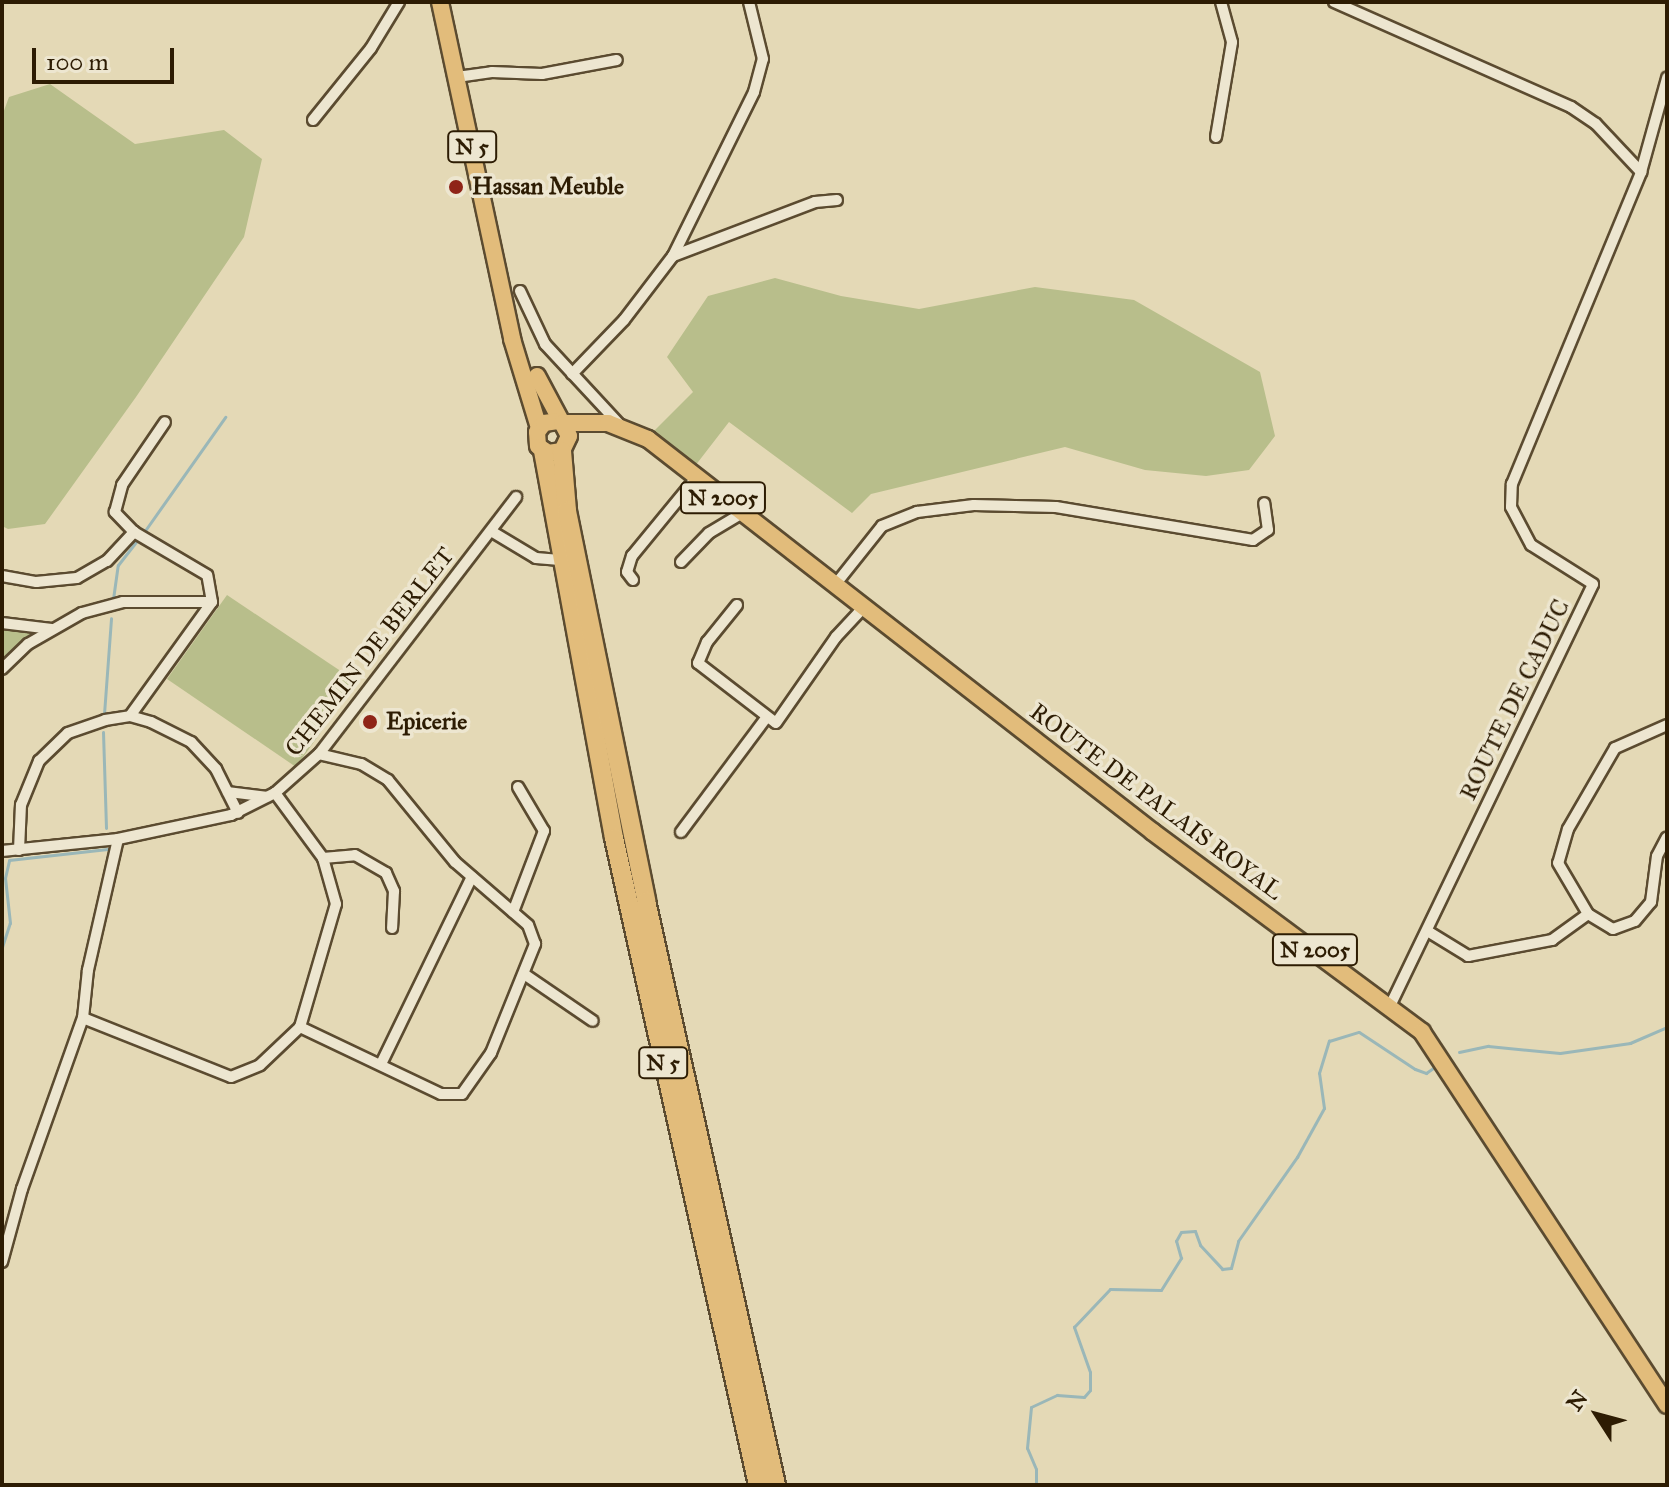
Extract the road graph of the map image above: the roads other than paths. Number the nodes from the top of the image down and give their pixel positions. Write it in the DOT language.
graph roads {
  1 [pos="399,2"];
  2 [pos="440,2"];
  3 [pos="749,2"];
  4 [pos="1221,2"];
  5 [pos="1334,2"];
  6 [pos="617,60"];
  7 [pos="457,77"];
  8 [pos="1667,78"];
  9 [pos="313,120"];
  10 [pos="1216,137"];
  11 [pos="1641,172"];
  12 [pos="837,200"];
  13 [pos="673,256"];
  14 [pos="512,292"];
  15 [pos="572,374"];
  16 [pos="165,422"];
  17 [pos="560,422"];
  18 [pos="621,426"];
  19 [pos="539,428"];
  20 [pos="558,447"];
  21 [pos="697,477"];
  22 [pos="516,497"];
  23 [pos="1264,503"];
  24 [pos="742,513"];
  25 [pos="568,516"];
  26 [pos="491,531"];
  27 [pos="134,532"];
  28 [pos="560,560"];
  29 [pos="681,562"];
  30 [pos="2,576"];
  31 [pos="633,580"];
  32 [pos="835,585"];
  33 [pos="212,602"];
  34 [pos="737,605"];
  35 [pos="864,607"];
  36 [pos="2,623"];
  37 [pos="52,629"];
  38 [pos="2,669"];
  39 [pos="130,716"];
  40 [pos="771,720"];
  41 [pos="1667,725"];
  42 [pos="319,754"];
  43 [pos="518,787"];
  44 [pos="228,792"];
  45 [pos="271,795"];
  46 [pos="238,813"];
  47 [pos="681,832"];
  48 [pos="1667,837"];
  49 [pos="118,839"];
  50 [pos="19,850"];
  51 [pos="2,851"];
  52 [pos="323,858"];
  53 [pos="472,877"];
  54 [pos="513,912"];
  55 [pos="1588,914"];
  56 [pos="392,928"];
  57 [pos="1429,932"];
  58 [pos="524,974"];
  59 [pos="1390,1006"];
  60 [pos="83,1018"];
  61 [pos="593,1021"];
  62 [pos="300,1027"];
  63 [pos="381,1064"];
  64 [pos="2,1262"];
  65 [pos="1667,1405"];
  66 [pos="758,1485"];
  67 [pos="776,1485"];
  1 -- 9 [label="street"];
  2 -- 7 [label="main road, N 5"];
  3 -- 13 [label="street"];
  4 -- 10 [label="street"];
  5 -- 11 [label="street"];
  6 -- 7 [label="street"];
  7 -- 14 [label="main road, N 5"];
  8 -- 11 [label="street, ROUTE DE CADUC"];
  11 -- 57 [label="street, ROUTE DE CADUC"];
  12 -- 13 [label="street"];
  13 -- 15 [label="street"];
  14 -- 15 [label="street"];
  14 -- 17 [label="main road, N 5"];
  14 -- 19 [label="main road, N 5"];
  15 -- 18 [label="street"];
  16 -- 27 [label="street"];
  17 -- 18 [label="main road, ROUTE DE PALAIS ROYAL / N 2005"];
  17 -- 19 [label="main road"];
  17 -- 20 [label="main road, N 5"];
  18 -- 20 [label="main road"];
  18 -- 21 [label="main road, ROUTE DE PALAIS ROYAL / N 2005"];
  19 -- 20 [label="main road, N 5"];
  20 -- 25 [label="highway, N 5"];
  20 -- 28 [label="highway, N 5"];
  21 -- 24 [label="main road, ROUTE DE PALAIS ROYAL / N 2005"];
  21 -- 31 [label="street"];
  22 -- 26 [label="street, CHEMIN DE BERLET"];
  23 -- 32 [label="street"];
  24 -- 29 [label="street"];
  24 -- 32 [label="main road, ROUTE DE PALAIS ROYAL / N 2005"];
  25 -- 28 [label="highway"];
  25 -- 67 [label="highway, N 5"];
  26 -- 28 [label="street"];
  26 -- 42 [label="street, CHEMIN DE BERLET"];
  27 -- 30 [label="street"];
  27 -- 33 [label="street"];
  28 -- 66 [label="highway, N 5"];
  32 -- 35 [label="main road, ROUTE DE PALAIS ROYAL / N 2005"];
  33 -- 37 [label="street"];
  33 -- 39 [label="street"];
  34 -- 40 [label="street"];
  35 -- 40 [label="street"];
  35 -- 59 [label="main road, ROUTE DE PALAIS ROYAL / N 2005"];
  36 -- 37 [label="street"];
  37 -- 38 [label="street"];
  39 -- 44 [label="street"];
  39 -- 50 [label="street"];
  40 -- 47 [label="street"];
  41 -- 55 [label="street"];
  42 -- 45 [label="street, CHEMIN DE BERLET"];
  42 -- 53 [label="street"];
  43 -- 54 [label="street"];
  44 -- 45 [label="street"];
  44 -- 46 [label="street"];
  45 -- 46 [label="street, CHEMIN DE BERLET"];
  45 -- 52 [label="street"];
  46 -- 49 [label="street, CHEMIN DE BERLET"];
  48 -- 55 [label="street"];
  49 -- 50 [label="street, CHEMIN DE BERLET"];
  49 -- 60 [label="street"];
  50 -- 51 [label="street, CHEMIN DE BERLET"];
  52 -- 56 [label="street"];
  52 -- 62 [label="street"];
  53 -- 54 [label="street"];
  53 -- 63 [label="street"];
  54 -- 58 [label="street"];
  55 -- 57 [label="street"];
  57 -- 59 [label="street, ROUTE DE CADUC"];
  58 -- 61 [label="street"];
  58 -- 63 [label="street"];
  59 -- 65 [label="main road, ROUTE DE PALAIS ROYAL / N 2005"];
  60 -- 62 [label="street"];
  60 -- 64 [label="street"];
  62 -- 63 [label="street"];
}
